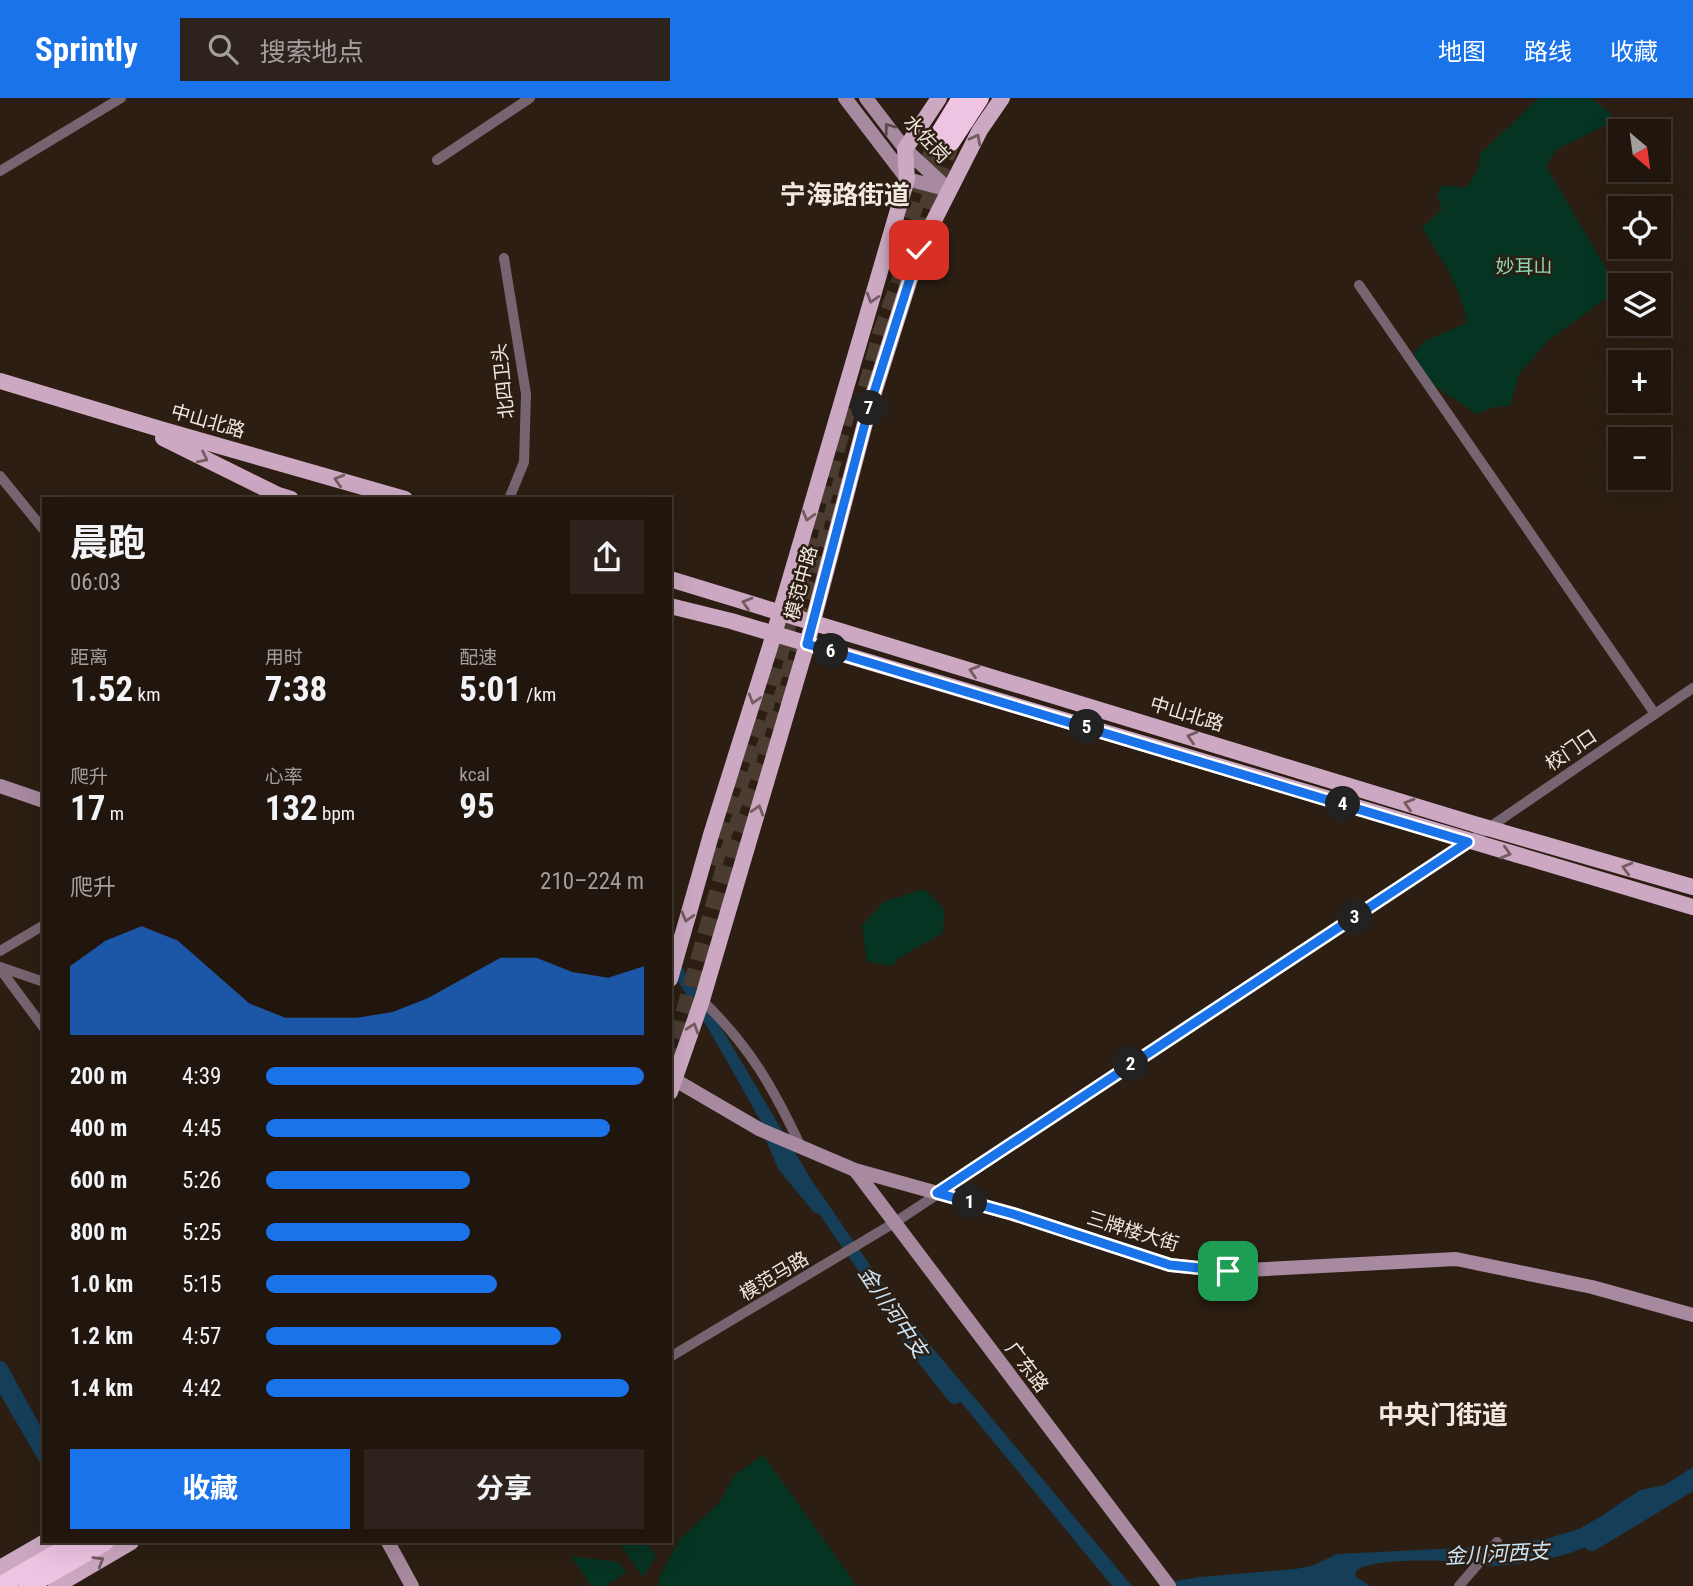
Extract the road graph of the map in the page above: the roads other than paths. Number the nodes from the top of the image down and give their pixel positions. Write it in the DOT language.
graph roads {
  1 [pos="121,98"];
  2 [pos="530,98"];
  3 [pos="845,98"];
  4 [pos="866,98"];
  5 [pos="939,98"];
  6 [pos="961,98"];
  7 [pos="980,98"];
  8 [pos="1002,98"];
  9 [pos="905,149"];
  10 [pos="437,160"];
  11 [pos="0,171"];
  12 [pos="907,179"];
  13 [pos="949,190"];
  14 [pos="503,258"];
  15 [pos="1359,285"];
  16 [pos="0,381"];
  17 [pos="0,388"];
  18 [pos="0,476"];
  19 [pos="284,497"];
  20 [pos="398,497"];
  21 [pos="510,497"];
  22 [pos="42,528"];
  23 [pos="672,580"];
  24 [pos="672,607"];
  25 [pos="780,612"];
  26 [pos="813,622"];
  27 [pos="774,634"];
  28 [pos="807,644"];
  29 [pos="1693,688"];
  30 [pos="1655,714"];
  31 [pos="0,786"];
  32 [pos="42,800"];
  33 [pos="1488,828"];
  34 [pos="1468,842"];
  35 [pos="1693,887"];
  36 [pos="1693,907"];
  37 [pos="42,926"];
  38 [pos="0,951"];
  39 [pos="0,968"];
  40 [pos="672,972"];
  41 [pos="42,981"];
  42 [pos="702,1000"];
  43 [pos="42,1025"];
  44 [pos="672,1083"];
  45 [pos="801,1147"];
  46 [pos="855,1170"];
  47 [pos="937,1193"];
  48 [pos="894,1223"];
  49 [pos="1693,1315"];
  50 [pos="672,1356"];
  51 [pos="1497,1542"];
  52 [pos="75,1543"];
  53 [pos="102,1543"];
  54 [pos="129,1543"];
  55 [pos="388,1543"];
  56 [pos="57,1564"];
  57 [pos="0,1568"];
  58 [pos="0,1578"];
  59 [pos="1167,1583"];
  60 [pos="30,1585"];
  61 [pos="0,1586"];
  62 [pos="412,1586"];
  63 [pos="1459,1586"];
  1 -- 11 [label="street"];
  2 -- 10 [label="street"];
  3 -- 12 [label="street, 水佐岗"];
  9 -- 4 [label="street, 水佐岗, one-way"];
  5 -- 9 [label="main road"];
  6 -- 7 [label="highway"];
  13 -- 8 [label="main road, 模范中路, one-way"];
  9 -- 12 [label="main road, 模范中路"];
  9 -- 13 [label="street, 水佐岗"];
  12 -- 13 [label="street, 水佐岗"];
  12 -- 25 [label="main road, 模范中路, one-way"];
  13 -- 26 [label="main road, 模范中路"];
  14 -- 21 [label="street, 北四卫头"];
  15 -- 30 [label="street"];
  20 -- 16 [label="main road, 中山北路, one-way"];
  17 -- 19 [label="main road, 中山北路, one-way"];
  18 -- 22 [label="street"];
  25 -- 23 [label="main road, 中山北路, one-way"];
  24 -- 27 [label="main road"];
  25 -- 26 [label="main road, 中山北路"];
  25 -- 27 [label="main road, 模范中路"];
  26 -- 28 [label="main road, 模范中路"];
  33 -- 26 [label="main road, 中山北路, one-way"];
  27 -- 28 [label="main road"];
  27 -- 40 [label="main road, 模范中路, one-way"];
  28 -- 34 [label="main road"];
  42 -- 28 [label="main road, 模范中路, one-way"];
  29 -- 30 [label="street, 校门口"];
  30 -- 33 [label="street, 校门口"];
  31 -- 32 [label="street"];
  33 -- 34 [label="street, 校门口"];
  35 -- 33 [label="main road, 中山北路, one-way"];
  34 -- 36 [label="main road, one-way"];
  34 -- 47 [label="street, 校门口"];
  37 -- 38 [label="street"];
  39 -- 41 [label="street"];
  39 -- 43 [label="street"];
  44 -- 42 [label="main road, 模范中路, one-way"];
  42 -- 45 [label="street"];
  44 -- 45 [label="street, 三牌楼大街"];
  45 -- 46 [label="street, 三牌楼大街"];
  46 -- 47 [label="street, 三牌楼大街"];
  46 -- 48 [label="street, 广东路"];
  47 -- 48 [label="street, 模范马路"];
  47 -- 49 [label="street, 三牌楼大街"];
  48 -- 50 [label="street, 模范马路"];
  48 -- 59 [label="street, 广东路"];
  51 -- 63 [label="street"];
  52 -- 56 [label="highway"];
  53 -- 56 [label="highway"];
  56 -- 54 [label="main road, one-way"];
  55 -- 62 [label="street"];
  56 -- 57 [label="main road"];
  56 -- 58 [label="highway"];
  56 -- 60 [label="highway"];
  56 -- 61 [label="highway"];
}
